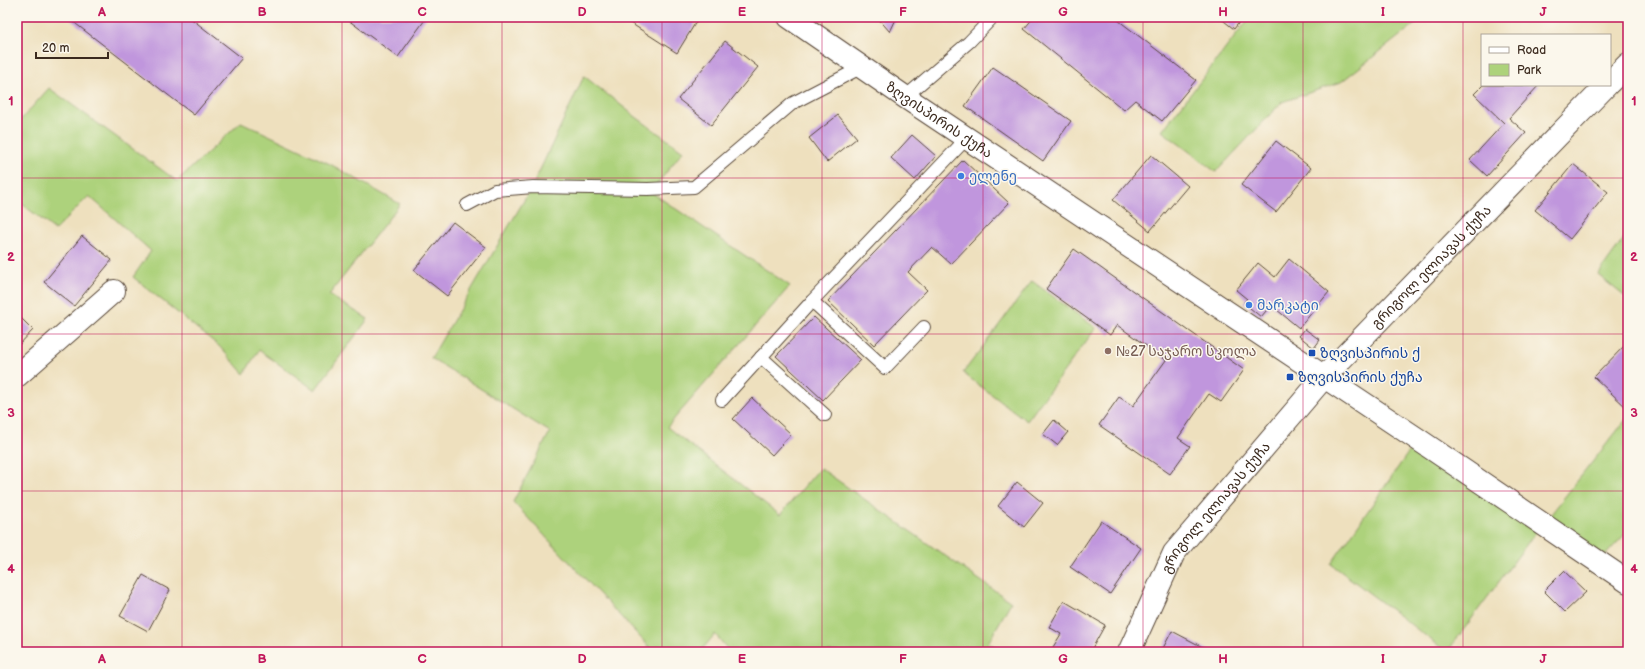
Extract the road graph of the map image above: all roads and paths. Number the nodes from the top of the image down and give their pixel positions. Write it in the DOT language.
graph roads {
  1 [pos="789,17"];
  2 [pos="993,17"];
  3 [pos="1628,64"];
  4 [pos="862,67"];
  5 [pos="1611,81"];
  6 [pos="1606,86"];
  7 [pos="905,97"];
  8 [pos="967,138"];
  9 [pos="467,205"];
  10 [pos="114,291"];
  11 [pos="812,301"];
  12 [pos="924,328"];
  13 [pos="761,357"];
  14 [pos="17,376"];
  15 [pos="1324,377"];
  16 [pos="722,400"];
  17 [pos="825,415"];
  18 [pos="1628,582"];
  19 [pos="1129,652"];
  1 -- 4 [label="street, ზღვისპირის ქუჩა"];
  2 -- 7 [label="lane"];
  3 -- 5 [label="street"];
  4 -- 7 [label="street, ზღვისპირის ქუჩა"];
  4 -- 9 [label="lane"];
  6 -- 15 [label="street, გრიგოლ ელიავას ქუჩა"];
  7 -- 8 [label="street, ზღვისპირის ქუჩა"];
  8 -- 11 [label="lane"];
  8 -- 15 [label="street, ზღვისპირის ქუჩა"];
  10 -- 14 [label="street"];
  11 -- 12 [label="lane"];
  11 -- 13 [label="lane"];
  13 -- 16 [label="lane"];
  13 -- 17 [label="lane"];
  15 -- 18 [label="street, ზღვისპირის ქუჩა"];
  15 -- 19 [label="street, გრიგოლ ელიავას ქუჩა"];
}
